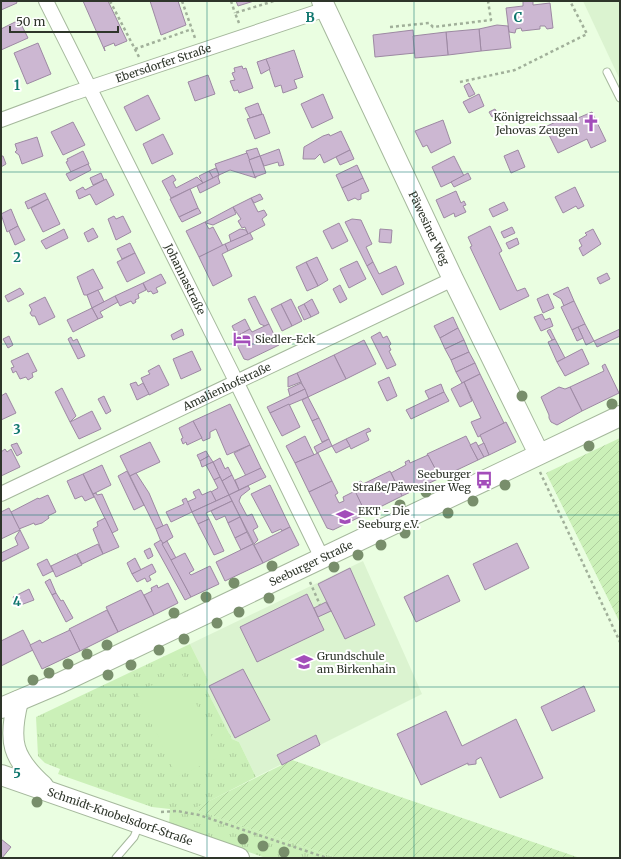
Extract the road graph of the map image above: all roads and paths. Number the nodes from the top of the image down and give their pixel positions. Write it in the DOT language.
graph roads {
  1 [pos="46,1"];
  2 [pos="110,1"];
  3 [pos="182,1"];
  4 [pos="231,1"];
  5 [pos="274,1"];
  6 [pos="488,1"];
  7 [pos="570,1"];
  8 [pos="324,5"];
  9 [pos="235,13"];
  10 [pos="239,23"];
  11 [pos="390,27"];
  12 [pos="192,29"];
  13 [pos="195,38"];
  14 [pos="135,49"];
  15 [pos="139,58"];
  16 [pos="607,72"];
  17 [pos="460,82"];
  18 [pos="90,88"];
  19 [pos="620,98"];
  20 [pos="1,120"];
  21 [pos="453,279"];
  22 [pos="237,383"];
  23 [pos="620,416"];
  24 [pos="539,463"];
  25 [pos="1,494"];
  26 [pos="322,558"];
  27 [pos="310,582"];
  28 [pos="320,605"];
  29 [pos="620,642"];
  30 [pos="10,704"];
  31 [pos="1,775"];
  32 [pos="48,790"];
  33 [pos="161,812"];
  34 [pos="139,823"];
  35 [pos="116,858"];
  36 [pos="239,858"];
  37 [pos="327,858"];
  1 -- 18 [label="street, Johannastraße"];
  2 -- 14 [label="path"];
  3 -- 12 [label="path"];
  4 -- 9 [label="path"];
  5 -- 9 [label="path"];
  6 -- 11 [label="path"];
  7 -- 17 [label="path"];
  8 -- 18 [label="street, Ebersdorfer Straße"];
  8 -- 21 [label="street, Päwesiner Weg"];
  9 -- 10 [label="path"];
  12 -- 13 [label="path"];
  12 -- 14 [label="path"];
  14 -- 15 [label="path"];
  16 -- 19 [label="lane"];
  18 -- 20 [label="street, Ebersdorfer Straße"];
  18 -- 22 [label="street, Johannastraße"];
  21 -- 22 [label="street, Amalienhofstraße"];
  21 -- 24 [label="street, Päwesiner Weg"];
  22 -- 25 [label="street, Amalienhofstraße"];
  22 -- 26 [label="street, Johannastraße"];
  23 -- 24 [label="street, Seeburger Straße"];
  24 -- 26 [label="street, Seeburger Straße"];
  24 -- 29 [label="path"];
  26 -- 30 [label="street, Seeburger Straße"];
  27 -- 28 [label="path"];
  30 -- 32 [label="street"];
  31 -- 32 [label="street, Schmidt-Knobelsdorf-Straße"];
  32 -- 34 [label="street, Schmidt-Knobelsdorf-Straße"];
  33 -- 37 [label="path"];
  34 -- 35 [label="lane"];
  34 -- 36 [label="street, Schmidt-Knobelsdorf-Straße"];
}
